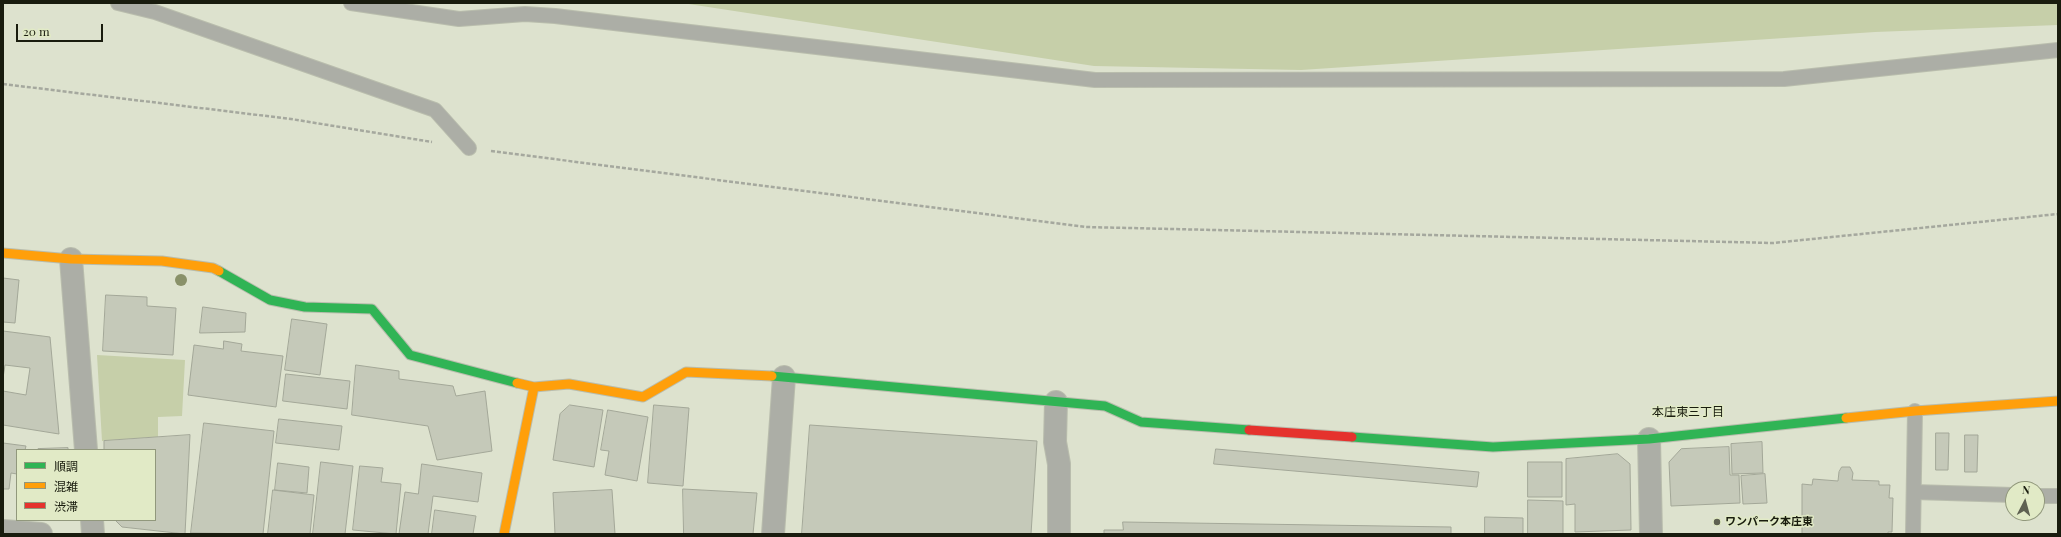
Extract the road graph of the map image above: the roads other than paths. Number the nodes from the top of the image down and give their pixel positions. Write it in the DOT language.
graph roads {
  1 [pos="118,3"];
  2 [pos="351,3"];
  3 [pos="2058,50"];
  4 [pos="469,148"];
  5 [pos="3,253"];
  6 [pos="70,259"];
  7 [pos="784,377"];
  8 [pos="534,387"];
  9 [pos="2058,401"];
  10 [pos="1056,402"];
  11 [pos="1915,410"];
  12 [pos="1649,439"];
  13 [pos="86,449"];
  14 [pos="1914,492"];
  15 [pos="2005,495"];
  16 [pos="2045,496"];
  17 [pos="2058,496"];
  18 [pos="92,521"];
  19 [pos="3,531"];
  20 [pos="41,534"];
  21 [pos="93,534"];
  22 [pos="504,534"];
  23 [pos="774,534"];
  24 [pos="1059,534"];
  25 [pos="1651,534"];
  26 [pos="1913,534"];
  1 -- 4 [label="lane"];
  2 -- 3 [label="lane"];
  5 -- 6 [label="street"];
  6 -- 8 [label="street"];
  6 -- 13 [label="street"];
  7 -- 8 [label="street"];
  7 -- 10 [label="street"];
  7 -- 23 [label="street"];
  8 -- 22 [label="street"];
  9 -- 11 [label="street"];
  10 -- 12 [label="street"];
  10 -- 24 [label="street"];
  11 -- 12 [label="street"];
  11 -- 14 [label="lane"];
  12 -- 25 [label="street"];
  14 -- 15 [label="lane"];
  14 -- 26 [label="lane"];
  16 -- 17 [label="lane"];
  18 -- 21 [label="street"];
  19 -- 20 [label="street"];
}
